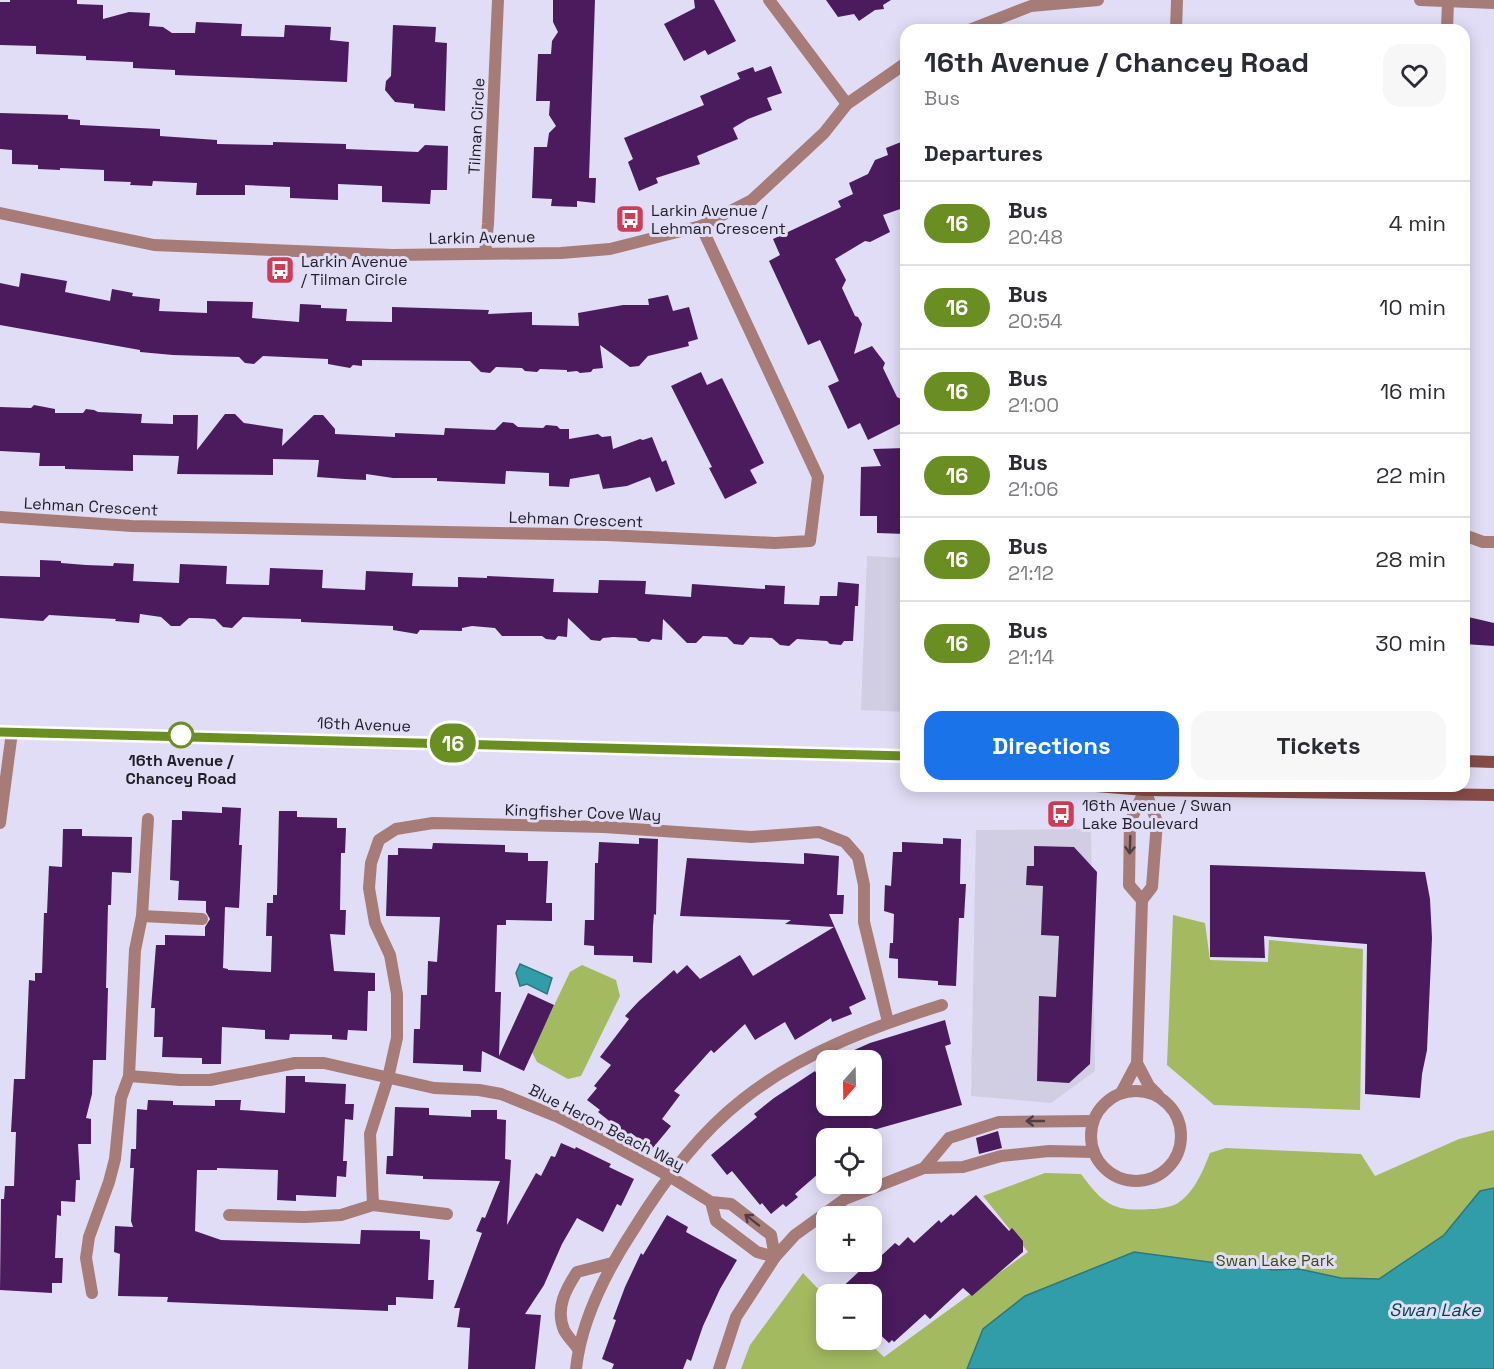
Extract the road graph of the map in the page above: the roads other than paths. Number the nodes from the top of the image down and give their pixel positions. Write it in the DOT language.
graph roads {
  1 [pos="498,0"];
  2 [pos="769,0"];
  3 [pos="1098,0"];
  4 [pos="1178,0"];
  5 [pos="1420,0"];
  6 [pos="1448,1"];
  7 [pos="1494,3"];
  8 [pos="984,24"];
  9 [pos="1176,24"];
  10 [pos="1447,24"];
  11 [pos="900,67"];
  12 [pos="847,104"];
  13 [pos="0,213"];
  14 [pos="701,226"];
  15 [pos="485,253"];
  16 [pos="0,517"];
  17 [pos="1470,537"];
  18 [pos="1494,542"];
  19 [pos="6,732"];
  20 [pos="900,756"];
  21 [pos="1470,761"];
  22 [pos="1494,762"];
  23 [pos="1143,792"];
  24 [pos="1146,792"];
  25 [pos="1344,792"];
  26 [pos="1494,795"];
  27 [pos="148,819"];
  28 [pos="0,823"];
  29 [pos="1142,900"];
  30 [pos="142,916"];
  31 [pos="202,919"];
  32 [pos="942,1005"];
  33 [pos="888,1022"];
  34 [pos="1137,1063"];
  35 [pos="129,1076"];
  36 [pos="388,1078"];
  37 [pos="1121,1093"];
  38 [pos="1161,1098"];
  39 [pos="1093,1121"];
  40 [pos="1094,1152"];
  41 [pos="924,1168"];
  42 [pos="669,1176"];
  43 [pos="711,1202"];
  44 [pos="373,1205"];
  45 [pos="447,1214"];
  46 [pos="229,1215"];
  47 [pos="775,1257"];
  48 [pos="612,1263"];
  49 [pos="92,1293"];
  50 [pos="578,1349"];
  51 [pos="576,1369"];
  52 [pos="719,1369"];
  1 -- 15 [label="street, Tilman Circle"];
  2 -- 12 [label="street"];
  3 -- 8 [label="street"];
  4 -- 9 [label="street"];
  5 -- 6 [label="street"];
  6 -- 7 [label="street"];
  6 -- 10 [label="street"];
  11 -- 12 [label="street, Larkin Avenue"];
  12 -- 14 [label="street, Larkin Avenue"];
  13 -- 15 [label="street, Larkin Avenue"];
  14 -- 15 [label="street, Larkin Avenue"];
  14 -- 16 [label="street, Lehman Crescent"];
  17 -- 18 [label="street"];
  19 -- 20 [label="main road, 16th Avenue"];
  19 -- 28 [label="street"];
  21 -- 22 [label="main road"];
  23 -- 29 [label="street, one-way"];
  24 -- 29 [label="street"];
  25 -- 26 [label="main road"];
  27 -- 30 [label="street"];
  29 -- 34 [label="street"];
  30 -- 31 [label="street"];
  30 -- 35 [label="street"];
  32 -- 33 [label="street"];
  33 -- 36 [label="street, Kingfisher Cove Way"];
  33 -- 42 [label="street"];
  34 -- 37 [label="street"];
  34 -- 38 [label="street"];
  35 -- 36 [label="street, Blue Heron Beach Way"];
  35 -- 49 [label="street"];
  36 -- 42 [label="street, Blue Heron Beach Way"];
  36 -- 44 [label="street, Kingfisher Cove Way"];
  37 -- 38 [label="street"];
  37 -- 39 [label="street"];
  38 -- 40 [label="street"];
  39 -- 40 [label="street"];
  39 -- 41 [label="street, one-way"];
  40 -- 41 [label="street"];
  41 -- 47 [label="street"];
  42 -- 43 [label="street, Blue Heron Beach Way"];
  42 -- 48 [label="street"];
  43 -- 47 [label="street, Blue Heron Beach Way"];
  47 -- 43 [label="street, Blue Heron Beach Way, one-way"];
  44 -- 45 [label="street"];
  44 -- 46 [label="street"];
  47 -- 52 [label="street"];
  48 -- 50 [label="street"];
  48 -- 50 [label="street"];
  50 -- 51 [label="street"];
}
